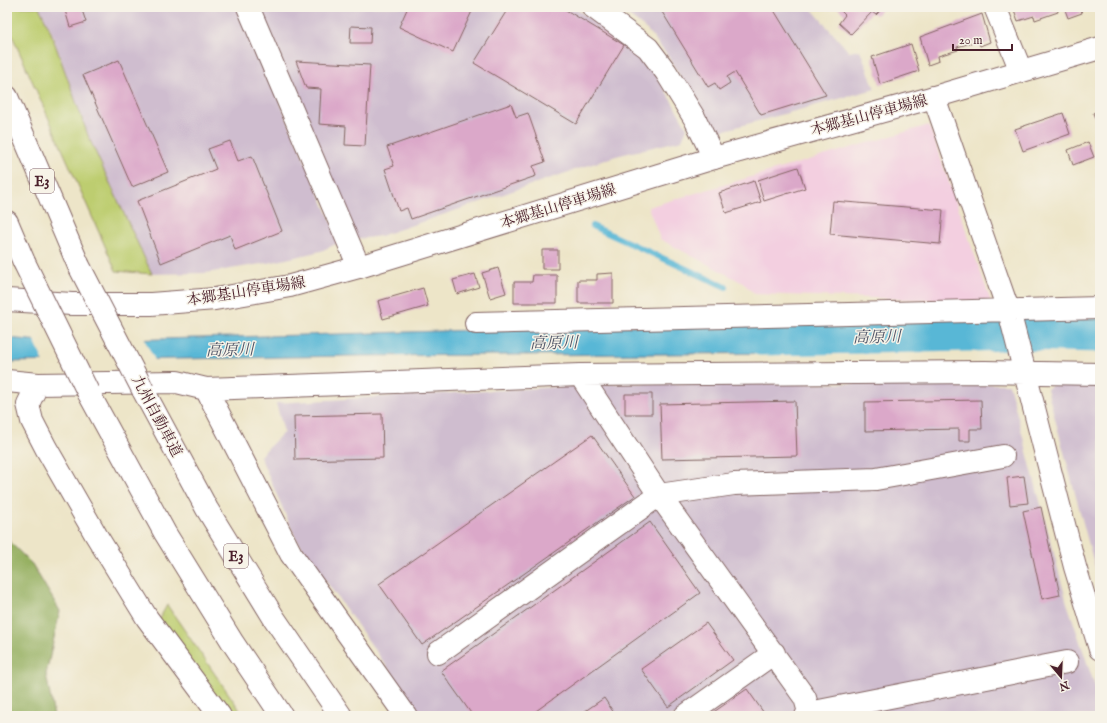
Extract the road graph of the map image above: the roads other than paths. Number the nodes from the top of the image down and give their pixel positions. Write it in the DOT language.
graph roads {
  1 [pos="248,7"];
  2 [pos="593,7"];
  3 [pos="995,7"];
  4 [pos="1100,48"];
  5 [pos="1021,71"];
  6 [pos="7,97"];
  7 [pos="934,97"];
  8 [pos="714,158"];
  9 [pos="7,222"];
  10 [pos="359,267"];
  11 [pos="7,300"];
  12 [pos="1100,308"];
  13 [pos="1009,312"];
  14 [pos="476,323"];
  15 [pos="1024,367"];
  16 [pos="1100,374"];
  17 [pos="580,375"];
  18 [pos="7,381"];
  19 [pos="38,384"];
  20 [pos="206,389"];
  21 [pos="1004,456"];
  22 [pos="659,495"];
  23 [pos="1100,649"];
  24 [pos="438,653"];
  25 [pos="774,654"];
  26 [pos="1067,662"];
  27 [pos="808,715"];
  28 [pos="220,716"];
  29 [pos="282,716"];
  30 [pos="340,716"];
  31 [pos="406,716"];
  32 [pos="685,716"];
  1 -- 10 [label="main road"];
  2 -- 8 [label="main road"];
  3 -- 5 [label="main road"];
  4 -- 5 [label="main road, 本郷基山停車場線"];
  5 -- 7 [label="main road, 本郷基山停車場線"];
  6 -- 30 [label="main road, 九州自動車道 / E3, bridge"];
  7 -- 8 [label="main road, 本郷基山停車場線"];
  7 -- 13 [label="main road"];
  8 -- 10 [label="main road, 本郷基山停車場線"];
  9 -- 29 [label="main road, bridge"];
  10 -- 11 [label="main road, 本郷基山停車場線"];
  12 -- 13 [label="main road"];
  13 -- 14 [label="main road"];
  13 -- 15 [label="main road"];
  15 -- 16 [label="main road"];
  15 -- 17 [label="main road"];
  15 -- 23 [label="main road"];
  17 -- 20 [label="main road"];
  17 -- 22 [label="main road"];
  18 -- 19 [label="main road"];
  19 -- 20 [label="main road"];
  19 -- 28 [label="main road"];
  20 -- 31 [label="main road"];
  21 -- 22 [label="main road"];
  22 -- 24 [label="main road"];
  22 -- 25 [label="main road"];
  25 -- 27 [label="main road"];
  25 -- 32 [label="main road"];
  26 -- 27 [label="main road"];
}
